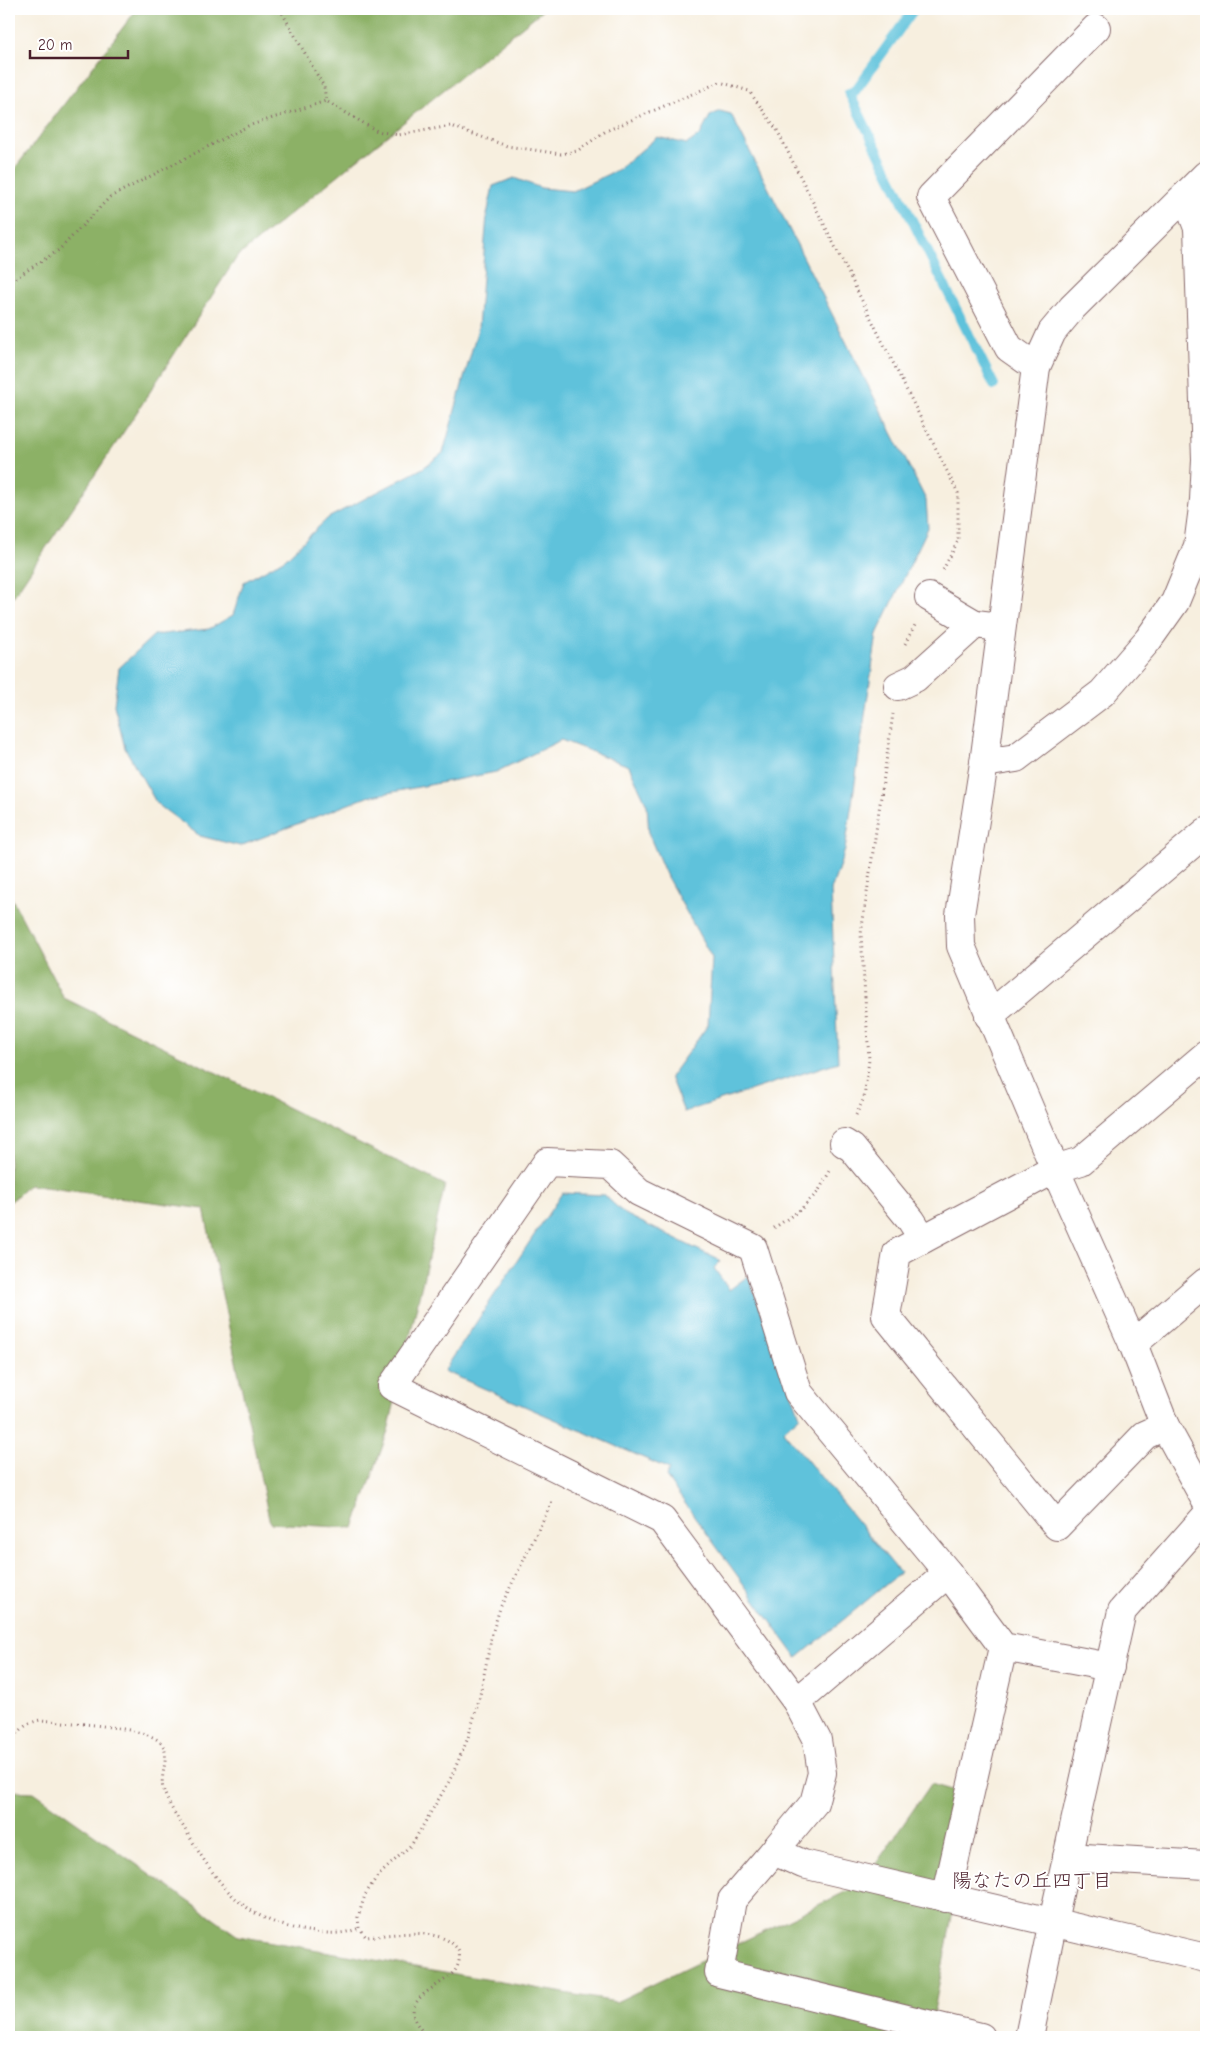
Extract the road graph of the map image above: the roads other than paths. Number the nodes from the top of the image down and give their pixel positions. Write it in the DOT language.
graph roads {
  1 [pos="1096,28"];
  2 [pos="1206,175"];
  3 [pos="1186,196"];
  4 [pos="1036,366"];
  5 [pos="1202,547"];
  6 [pos="928,598"];
  7 [pos="988,626"];
  8 [pos="898,686"];
  9 [pos="984,763"];
  10 [pos="1206,832"];
  11 [pos="989,1016"];
  12 [pos="1206,1055"];
  13 [pos="844,1142"];
  14 [pos="1055,1169"];
  15 [pos="923,1239"];
  16 [pos="1206,1282"];
  17 [pos="1133,1344"];
  18 [pos="1165,1426"];
  19 [pos="1206,1501"];
  20 [pos="1206,1516"];
  21 [pos="948,1573"];
  22 [pos="1004,1648"];
  23 [pos="1110,1667"];
  24 [pos="797,1702"];
  25 [pos="774,1851"];
  26 [pos="1067,1857"];
  27 [pos="1206,1865"];
  28 [pos="946,1898"];
  29 [pos="1053,1921"];
  30 [pos="1206,1958"];
  31 [pos="980,2037"];
  32 [pos="1029,2037"];
  1 -- 4 [label="street"];
  2 -- 3 [label="street"];
  3 -- 4 [label="street"];
  3 -- 5 [label="street"];
  4 -- 7 [label="street"];
  5 -- 9 [label="street"];
  6 -- 7 [label="street"];
  7 -- 8 [label="street"];
  7 -- 9 [label="street"];
  9 -- 11 [label="street"];
  10 -- 11 [label="street"];
  11 -- 14 [label="street"];
  12 -- 14 [label="street"];
  13 -- 15 [label="street"];
  14 -- 15 [label="street"];
  14 -- 17 [label="street"];
  15 -- 18 [label="street"];
  16 -- 17 [label="street"];
  17 -- 18 [label="street"];
  18 -- 19 [label="street"];
  20 -- 23 [label="street"];
  21 -- 22 [label="street"];
  21 -- 24 [label="street"];
  21 -- 24 [label="street"];
  22 -- 23 [label="street"];
  22 -- 28 [label="street"];
  23 -- 26 [label="street"];
  24 -- 25 [label="street"];
  25 -- 28 [label="street"];
  25 -- 31 [label="street"];
  26 -- 27 [label="street"];
  26 -- 29 [label="street"];
  28 -- 29 [label="street"];
  29 -- 30 [label="street"];
  29 -- 32 [label="street"];
}
